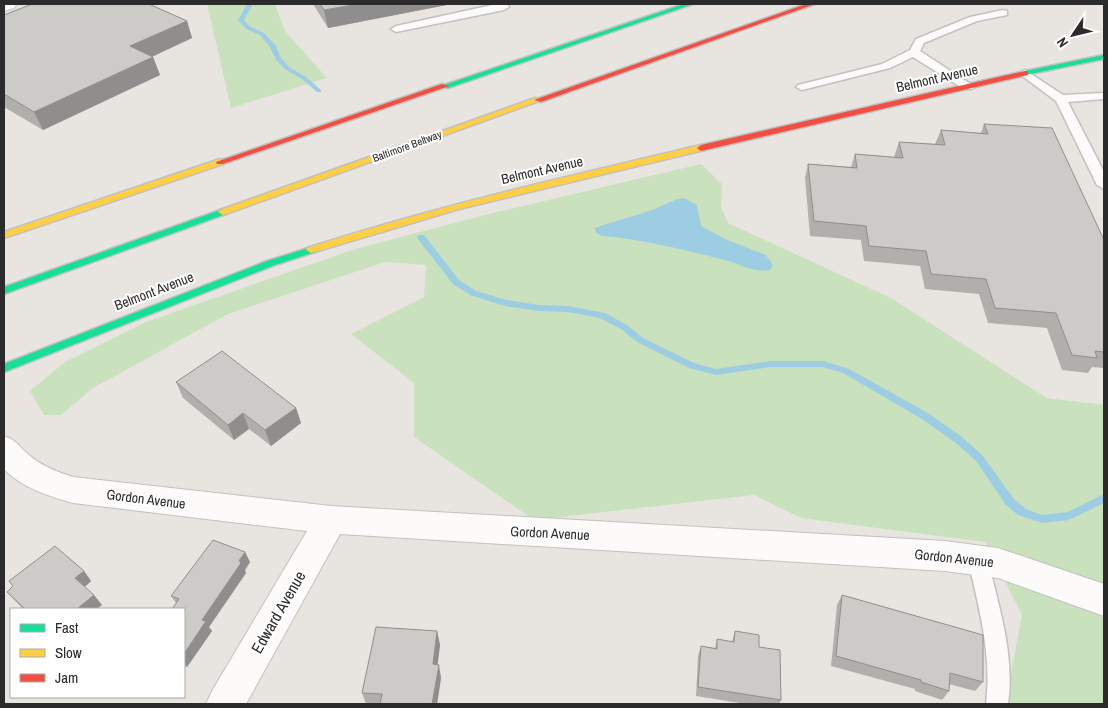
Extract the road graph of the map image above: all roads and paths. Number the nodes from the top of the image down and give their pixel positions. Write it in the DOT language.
graph roads {
  1 [pos="8,4"];
  2 [pos="502,4"];
  3 [pos="676,4"];
  4 [pos="690,4"];
  5 [pos="822,4"];
  6 [pos="4,6"];
  7 [pos="807,6"];
  8 [pos="1003,13"];
  9 [pos="620,27"];
  10 [pos="396,29"];
  11 [pos="914,52"];
  12 [pos="1104,57"];
  13 [pos="1025,73"];
  14 [pos="968,86"];
  15 [pos="802,87"];
  16 [pos="1104,96"];
  17 [pos="1061,99"];
  18 [pos="1104,185"];
  19 [pos="4,235"];
  20 [pos="4,291"];
  21 [pos="4,368"];
  22 [pos="4,448"];
  23 [pos="331,520"];
  24 [pos="978,560"];
  25 [pos="1104,600"];
  26 [pos="225,704"];
  27 [pos="997,704"];
  1 -- 6 [label="street"];
  2 -- 10 [label="lane"];
  3 -- 9 [label="main road"];
  4 -- 9 [label="main road"];
  5 -- 7 [label="main road, Baltimore Beltway"];
  7 -- 20 [label="main road, Baltimore Beltway"];
  8 -- 11 [label="lane"];
  9 -- 19 [label="main road"];
  11 -- 14 [label="lane"];
  11 -- 15 [label="lane"];
  12 -- 13 [label="main road, Belmont Avenue"];
  13 -- 14 [label="main road, Belmont Avenue"];
  13 -- 17 [label="lane"];
  14 -- 21 [label="main road, Belmont Avenue"];
  16 -- 17 [label="lane"];
  17 -- 18 [label="lane"];
  22 -- 23 [label="street, Gordon Avenue"];
  23 -- 24 [label="street, Gordon Avenue"];
  23 -- 26 [label="street, Edward Avenue"];
  24 -- 25 [label="street, Gordon Avenue"];
  24 -- 27 [label="lane"];
}
